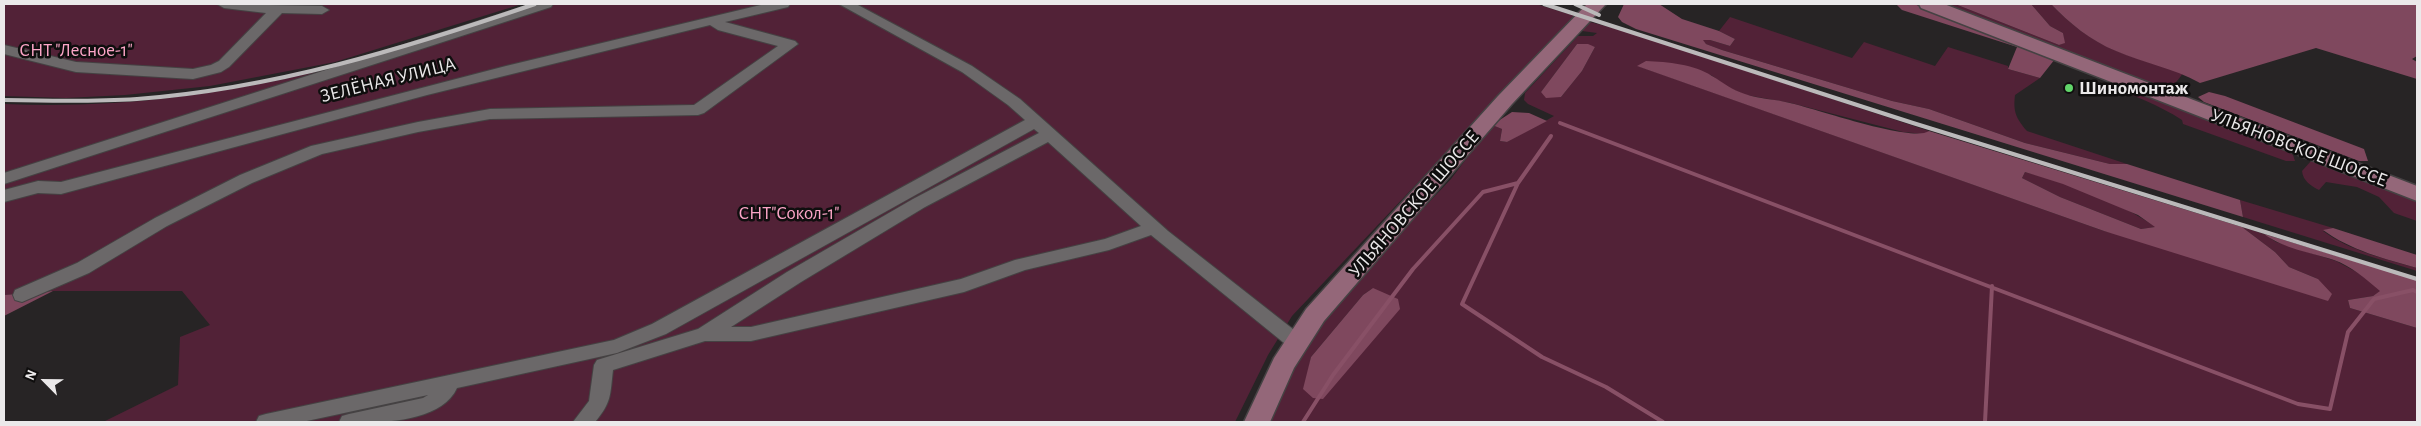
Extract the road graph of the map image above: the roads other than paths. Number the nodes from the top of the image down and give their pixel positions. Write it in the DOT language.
graph roads {
  1 [pos="224,4"];
  2 [pos="546,4"];
  3 [pos="783,4"];
  4 [pos="846,4"];
  5 [pos="1597,4"];
  6 [pos="1928,4"];
  7 [pos="278,9"];
  8 [pos="322,10"];
  9 [pos="712,20"];
  10 [pos="4,50"];
  11 [pos="1043,128"];
  12 [pos="4,179"];
  13 [pos="2417,194"];
  14 [pos="4,196"];
  15 [pos="1154,228"];
  16 [pos="22,296"];
  17 [pos="705,334"];
  18 [pos="1296,342"];
  19 [pos="450,381"];
  20 [pos="266,422"];
  21 [pos="349,422"];
  22 [pos="583,422"];
  23 [pos="1257,422"];
  1 -- 7 [label="street"];
  2 -- 12 [label="street"];
  3 -- 9 [label="street, ЗЕЛЁНАЯ УЛИЦА"];
  4 -- 11 [label="street"];
  5 -- 18 [label="main road, УЛЬЯНОВСКОЕ ШОССЕ"];
  6 -- 13 [label="main road, УЛЬЯНОВСКОЕ ШОССЕ"];
  7 -- 8 [label="street"];
  7 -- 10 [label="street"];
  9 -- 14 [label="street, ЗЕЛЁНАЯ УЛИЦА"];
  9 -- 16 [label="street"];
  11 -- 15 [label="street"];
  11 -- 17 [label="street"];
  11 -- 19 [label="street"];
  15 -- 17 [label="street"];
  15 -- 18 [label="street"];
  17 -- 22 [label="street"];
  18 -- 23 [label="main road, УЛЬЯНОВСКОЕ ШОССЕ"];
  19 -- 20 [label="street"];
  19 -- 21 [label="street"];
}
